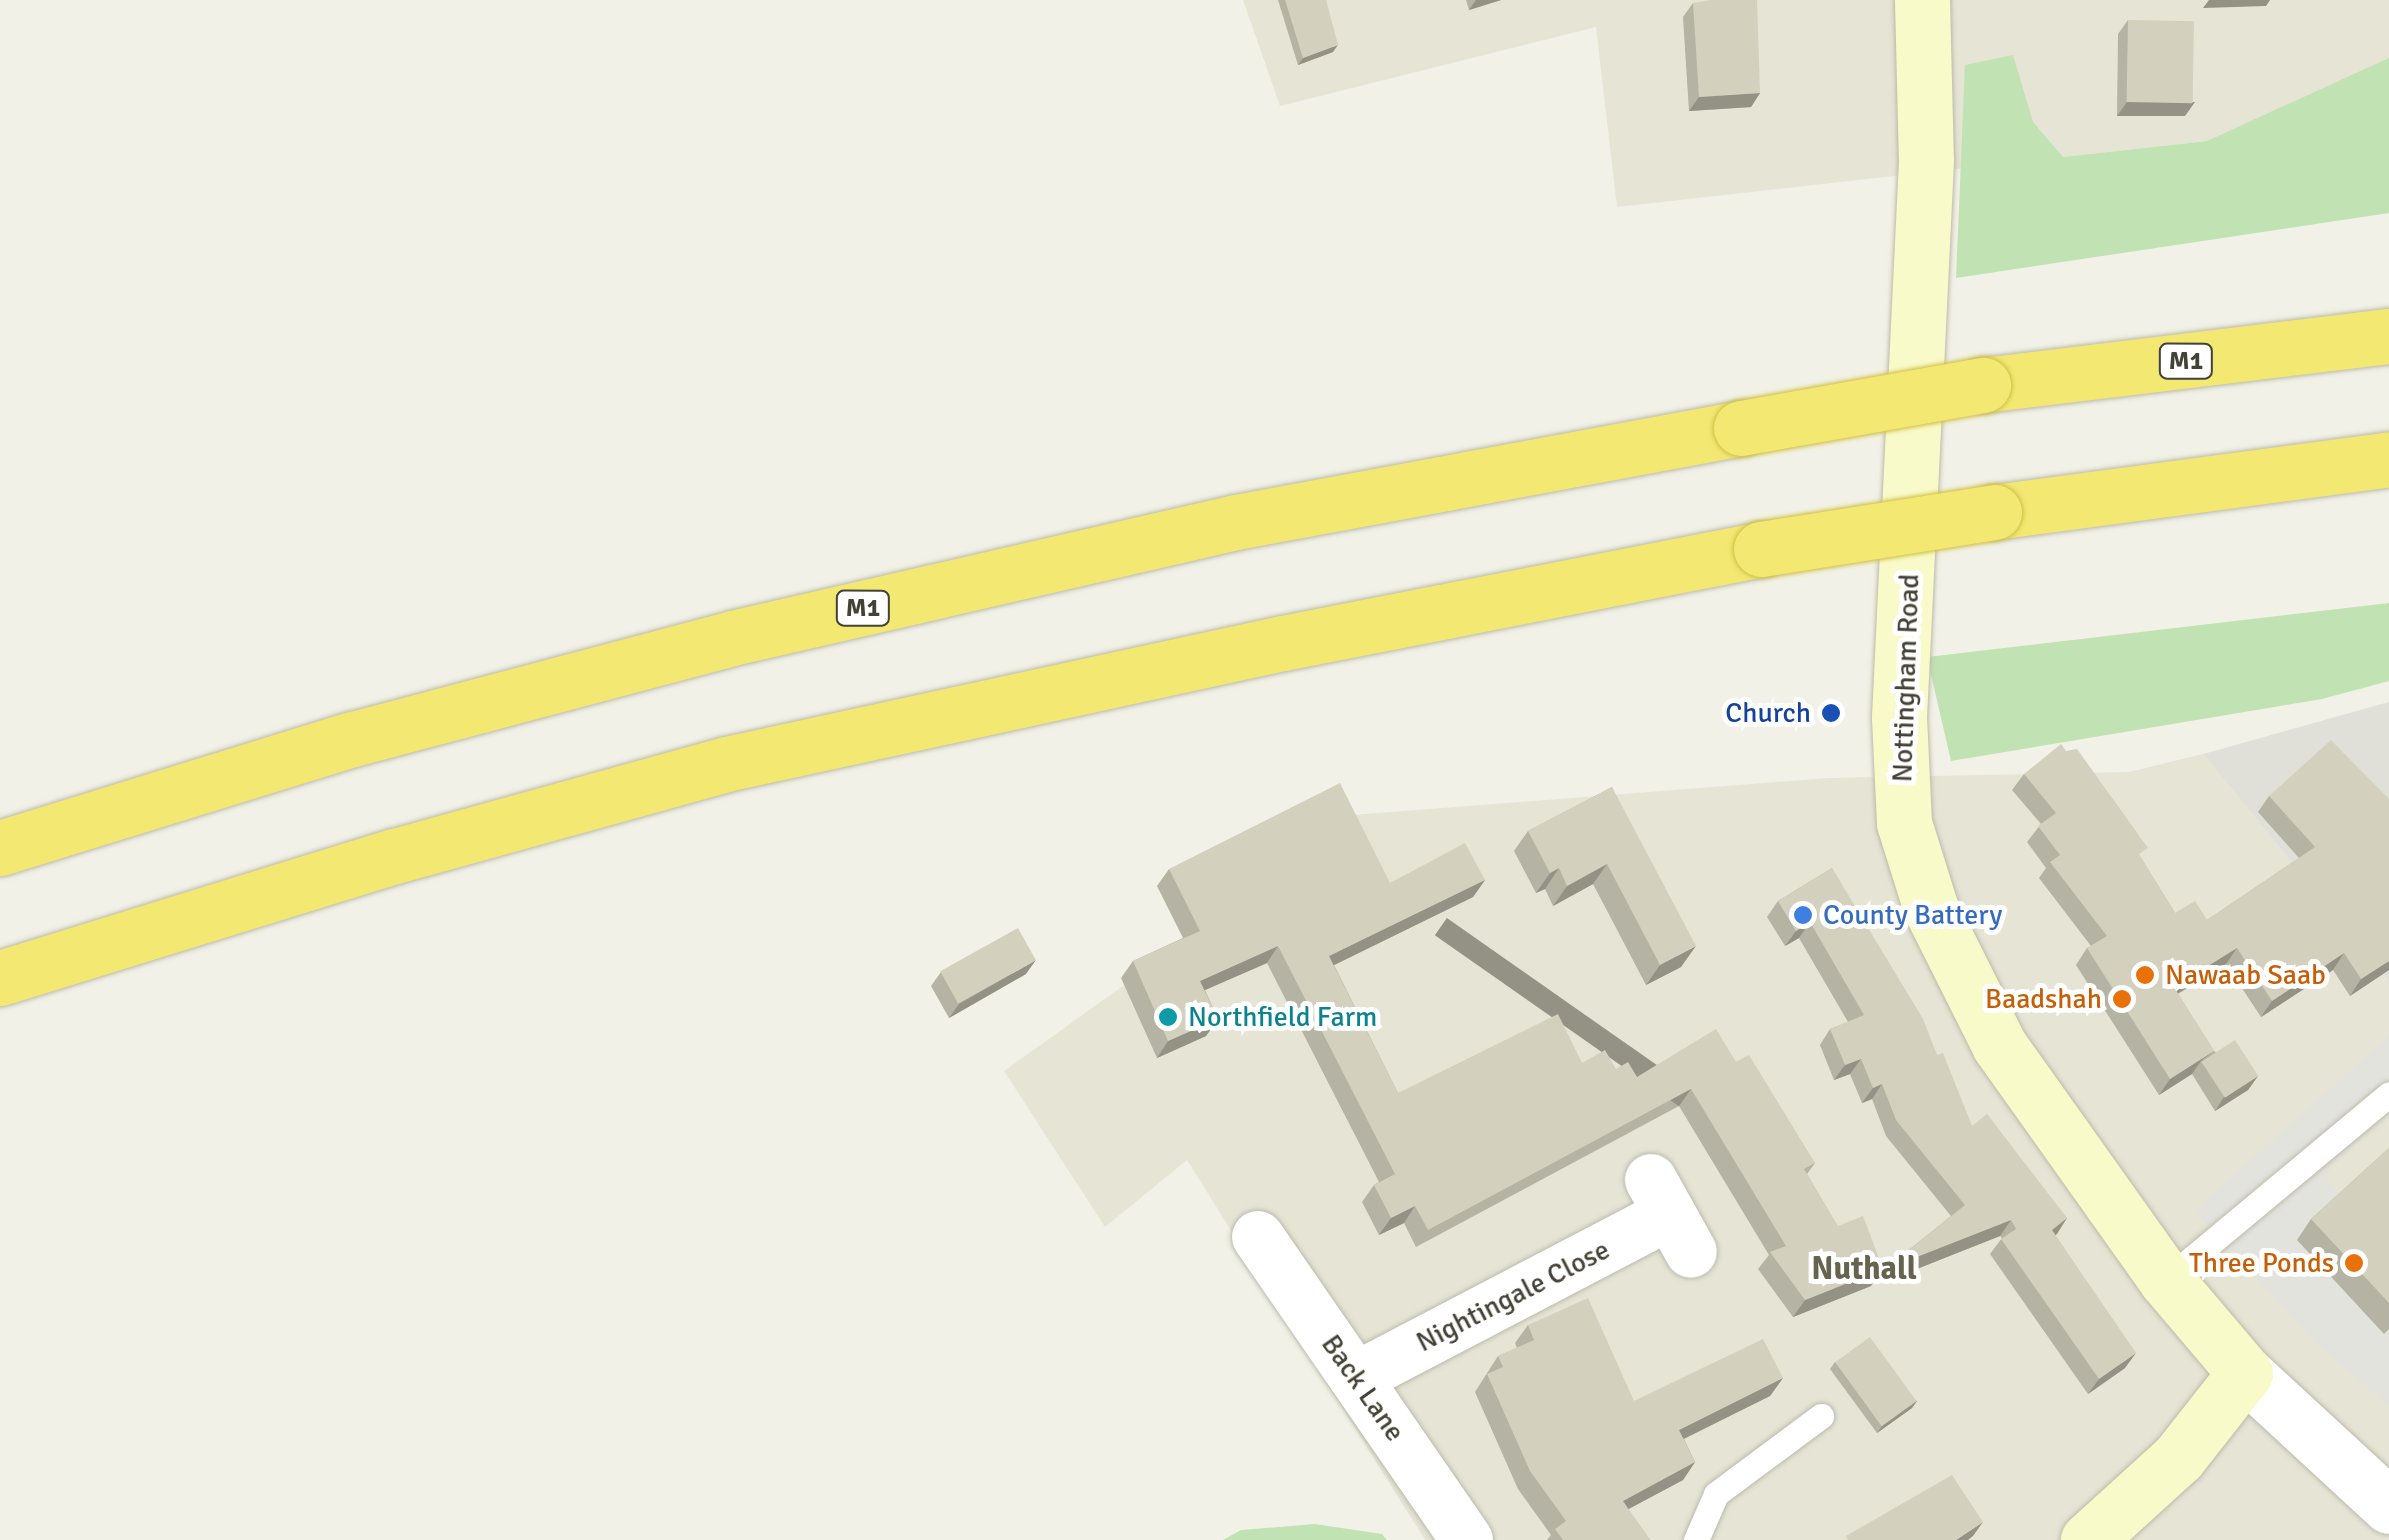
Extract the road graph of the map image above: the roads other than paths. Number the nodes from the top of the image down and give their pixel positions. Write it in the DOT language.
graph roads {
  1 [pos="1922,0"];
  2 [pos="2389,336"];
  3 [pos="2389,459"];
  4 [pos="0,848"];
  5 [pos="0,978"];
  6 [pos="2389,1094"];
  7 [pos="1671,1215"];
  8 [pos="1258,1237"];
  9 [pos="2166,1280"];
  10 [pos="2246,1373"];
  11 [pos="1356,1378"];
  12 [pos="1821,1416"];
  13 [pos="2389,1506"];
  14 [pos="1467,1540"];
  15 [pos="1696,1540"];
  16 [pos="2088,1540"];
  1 -- 9 [label="main road, Nottingham Road"];
  2 -- 4 [label="highway, M1, bridge"];
  3 -- 5 [label="highway, bridge"];
  6 -- 9 [label="lane"];
  7 -- 11 [label="street, Nightingale Close"];
  8 -- 11 [label="street, Back Lane"];
  9 -- 10 [label="main road, Nottingham Road"];
  10 -- 13 [label="street"];
  10 -- 16 [label="main road"];
  11 -- 14 [label="street, Back Lane"];
  12 -- 15 [label="lane"];
}
